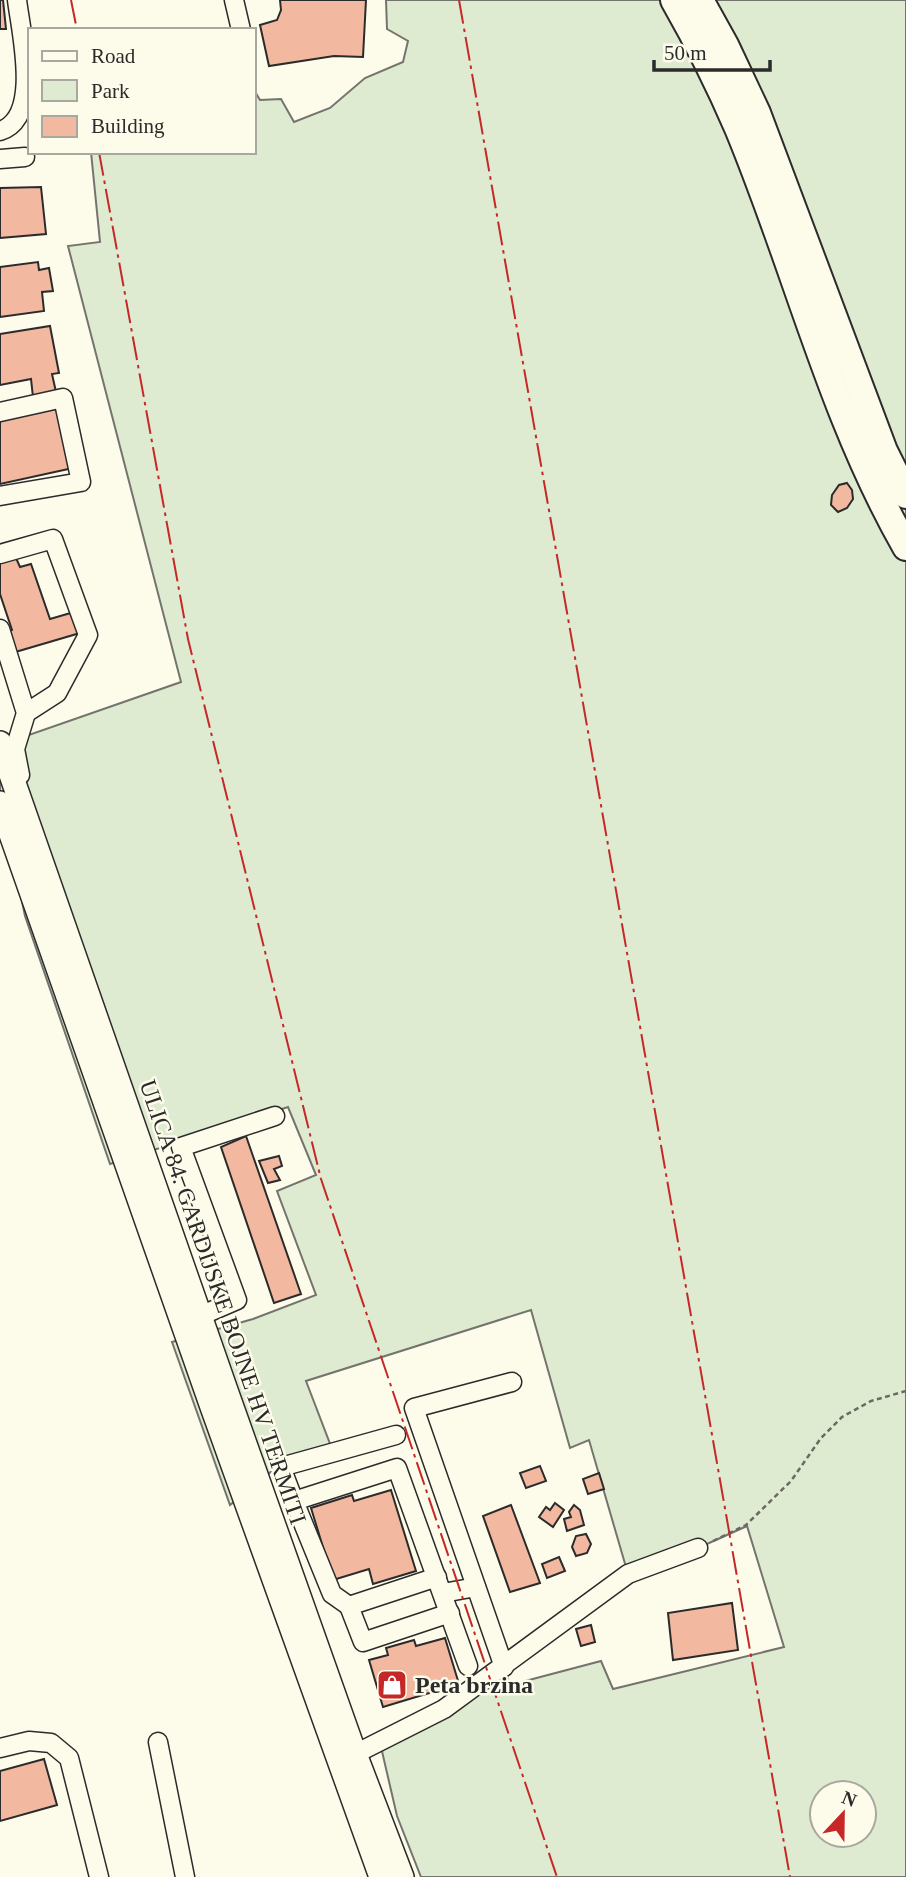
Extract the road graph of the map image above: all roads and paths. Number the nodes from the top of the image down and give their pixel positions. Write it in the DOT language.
graph roads {
  1 [pos="17,0"];
  2 [pos="234,0"];
  3 [pos="674,0"];
  4 [pos="700,0"];
  5 [pos="241,28"];
  6 [pos="0,131"];
  7 [pos="25,157"];
  8 [pos="0,159"];
  9 [pos="0,412"];
  10 [pos="906,495"];
  11 [pos="0,496"];
  12 [pos="906,547"];
  13 [pos="0,554"];
  14 [pos="0,629"];
  15 [pos="26,713"];
  16 [pos="0,743"];
  17 [pos="0,803"];
  18 [pos="51,893"];
  19 [pos="275,1116"];
  20 [pos="200,1316"];
  21 [pos="512,1382"];
  22 [pos="906,1391"];
  23 [pos="397,1435"];
  24 [pos="294,1501"];
  25 [pos="698,1548"];
  26 [pos="440,1585"];
  27 [pos="476,1587"];
  28 [pos="349,1606"];
  29 [pos="450,1613"];
  30 [pos="468,1666"];
  31 [pos="504,1667"];
  32 [pos="158,1742"];
  33 [pos="0,1748"];
  34 [pos="355,1754"];
  35 [pos="99,1877"];
  36 [pos="185,1877"];
  37 [pos="381,1877"];
  38 [pos="402,1877"];
  1 -- 6 [label="street"];
  2 -- 5 [label="street"];
  3 -- 12 [label="highway"];
  4 -- 10 [label="highway"];
  7 -- 8 [label="street"];
  9 -- 11 [label="street"];
  13 -- 15 [label="street"];
  14 -- 15 [label="street"];
  15 -- 18 [label="street"];
  16 -- 18 [label="main road, ULICA 84. GARDIJSKE BOJNE HV TERMITI"];
  17 -- 37 [label="main road, ULICA 84. GARDIJSKE BOJNE HV TERMITI"];
  18 -- 20 [label="main road, ULICA 84. GARDIJSKE BOJNE HV TERMITI"];
  19 -- 20 [label="street"];
  20 -- 34 [label="main road, ULICA 84. GARDIJSKE BOJNE HV TERMITI"];
  21 -- 27 [label="street"];
  22 -- 25 [label="path"];
  23 -- 24 [label="street"];
  24 -- 26 [label="street"];
  24 -- 28 [label="street"];
  25 -- 31 [label="street"];
  26 -- 27 [label="street"];
  26 -- 28 [label="street"];
  26 -- 29 [label="street"];
  27 -- 31 [label="street"];
  28 -- 29 [label="street"];
  29 -- 30 [label="street"];
  31 -- 34 [label="street"];
  32 -- 36 [label="street"];
  33 -- 35 [label="street"];
  34 -- 38 [label="main road, ULICA 84. GARDIJSKE BOJNE HV TERMITI"];
}
